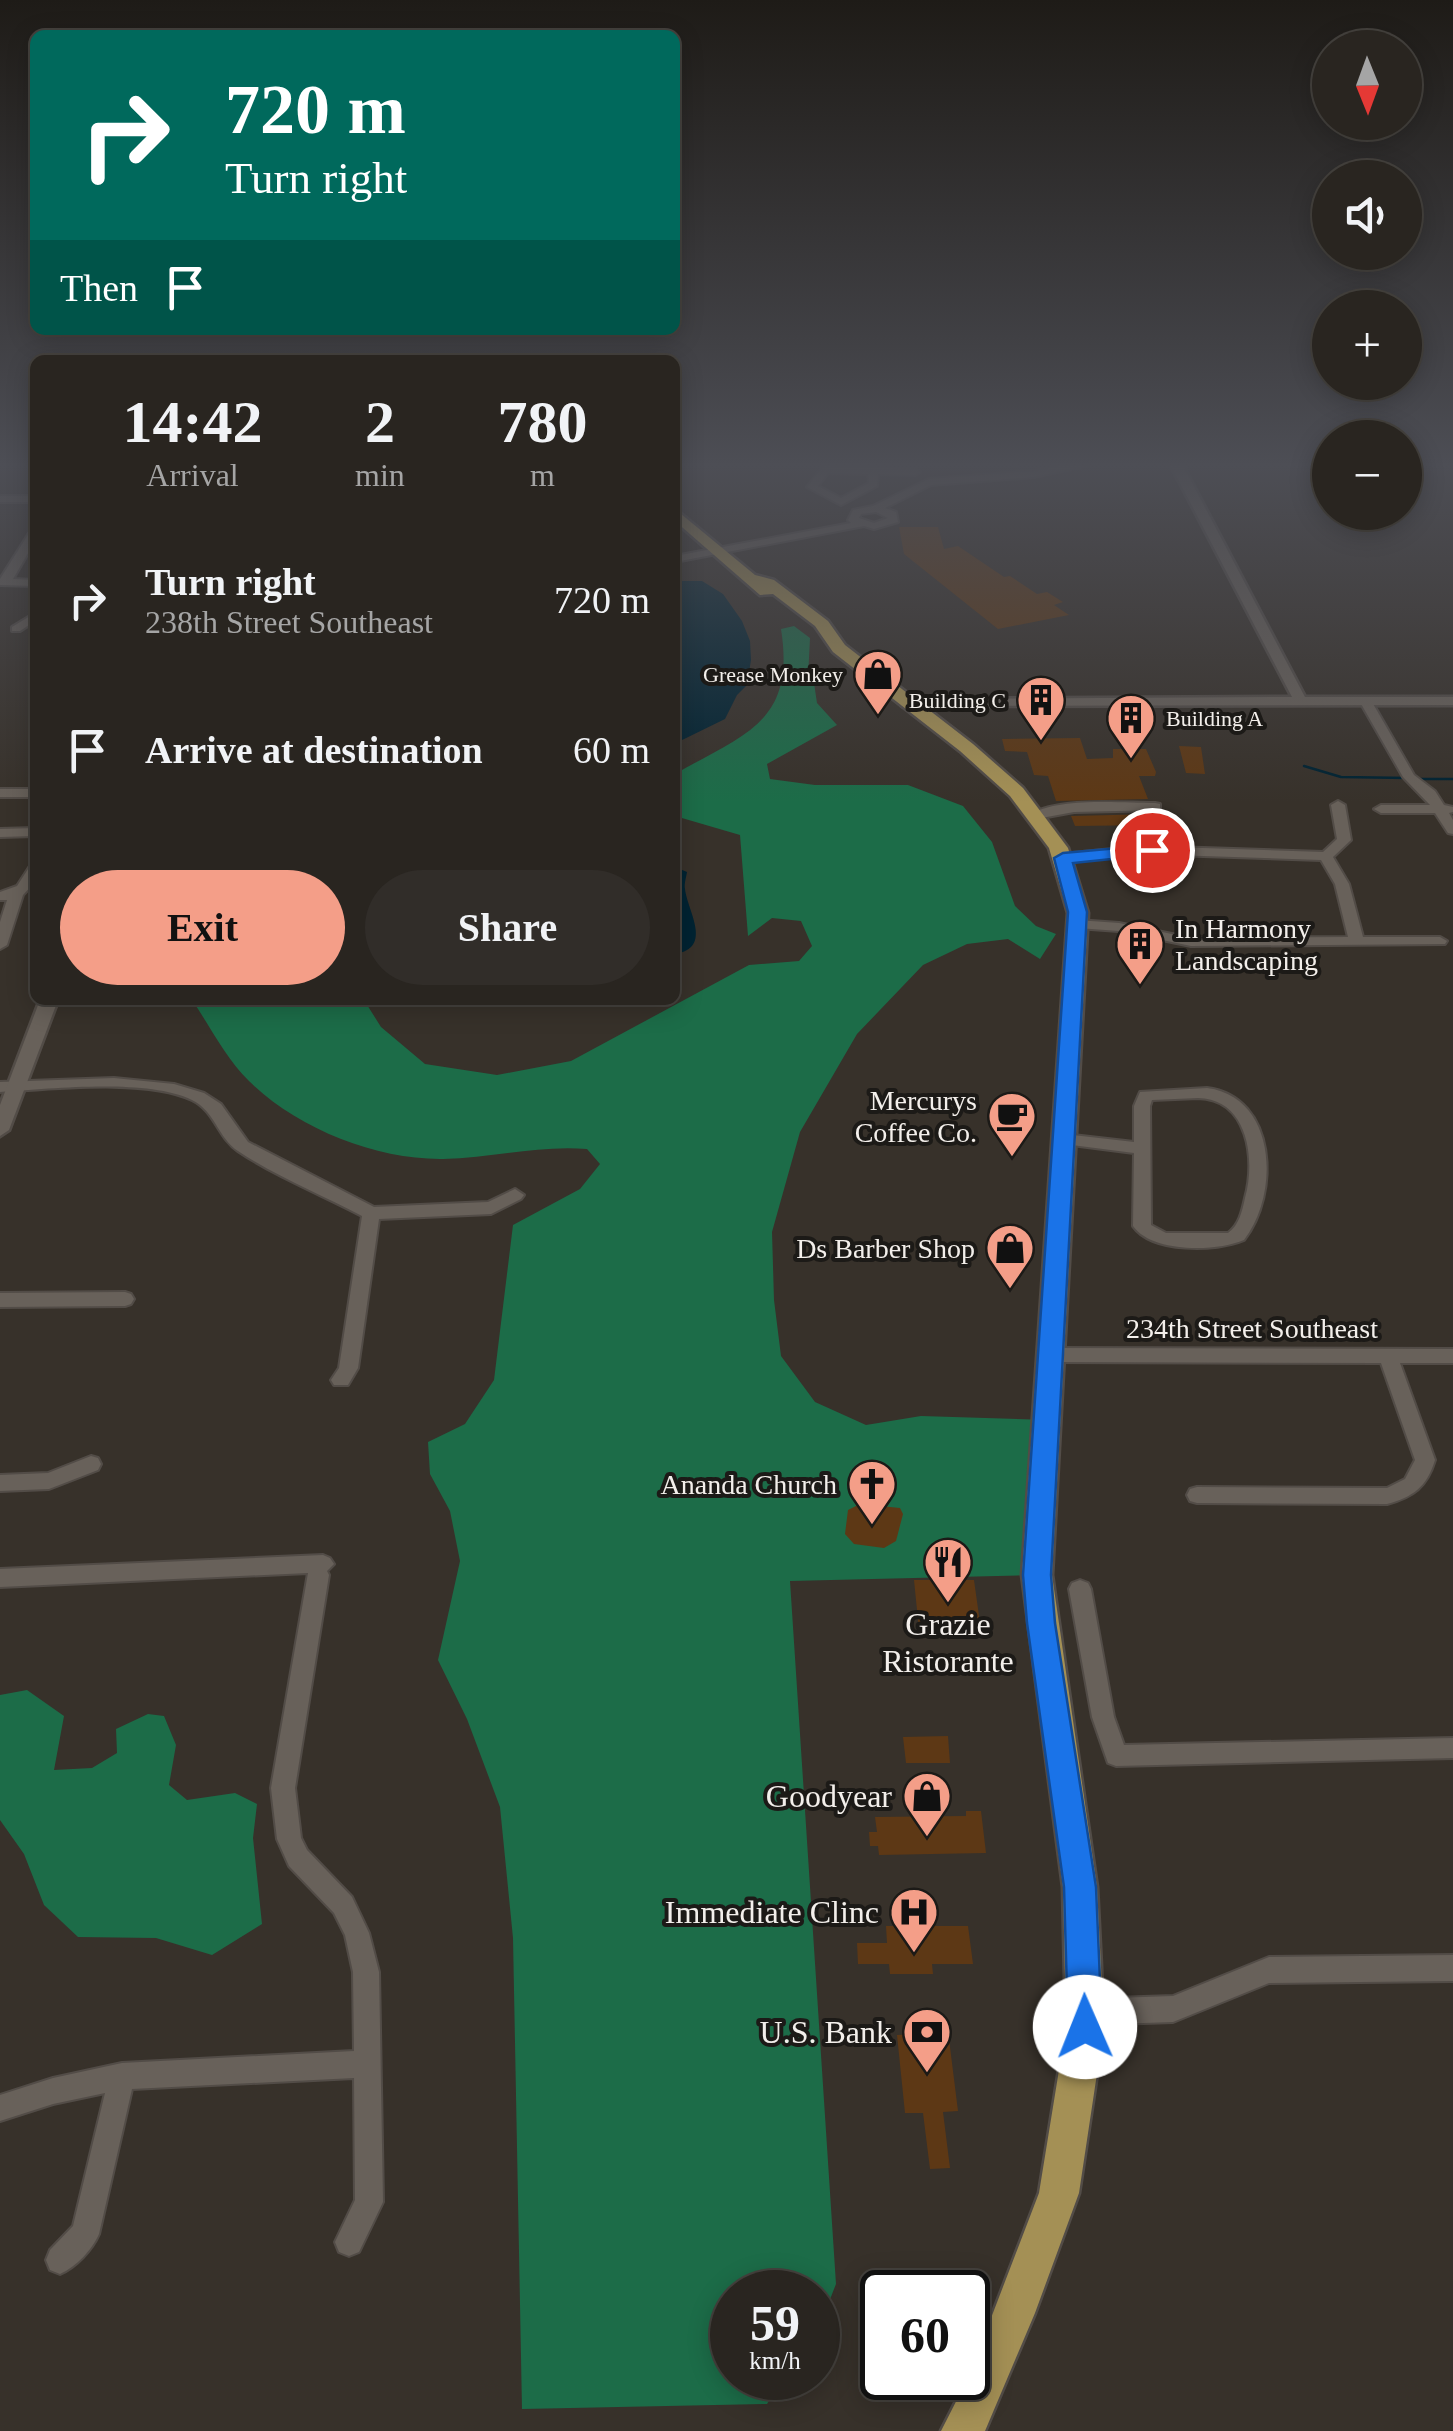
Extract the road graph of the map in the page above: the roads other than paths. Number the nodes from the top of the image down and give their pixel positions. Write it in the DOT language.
graph roads {
  1 [pos="750,575"];
  2 [pos="1235,575"];
  3 [pos="3,582"];
  4 [pos="30,583"];
  5 [pos="30,619"];
  6 [pos="16,628"];
  7 [pos="1389,701"];
  8 [pos="1453,701"];
  9 [pos="1301,702"];
  10 [pos="1321,702"];
  11 [pos="1366,702"];
  12 [pos="907,703"];
  13 [pos="0,793"];
  14 [pos="30,793"];
  15 [pos="1338,805"];
  16 [pos="1155,807"];
  17 [pos="1446,809"];
  18 [pos="1381,810"];
  19 [pos="1036,814"];
  20 [pos="1453,830"];
  21 [pos="30,832"];
  22 [pos="0,833"];
  23 [pos="1326,856"];
  24 [pos="1063,858"];
  25 [pos="30,881"];
  26 [pos="8,895"];
  27 [pos="1077,924"];
  28 [pos="1440,941"];
  29 [pos="1358,942"];
  30 [pos="0,945"];
  31 [pos="47,1005"];
  32 [pos="8,1087"];
  33 [pos="0,1130"];
  34 [pos="1064,1139"];
  35 [pos="1141,1148"];
  36 [pos="515,1195"];
  37 [pos="371,1214"];
  38 [pos="125,1299"];
  39 [pos="0,1300"];
  40 [pos="1051,1355"];
  41 [pos="1388,1356"];
  42 [pos="1453,1356"];
  43 [pos="341,1380"];
  44 [pos="91,1464"];
  45 [pos="0,1482"];
  46 [pos="1197,1495"];
  47 [pos="0,1578"];
  48 [pos="1080,1588"];
  49 [pos="1453,1748"];
  50 [pos="1453,1968"];
  51 [pos="1084,2012"];
  52 [pos="366,2064"];
  53 [pos="122,2076"];
  54 [pos="0,2108"];
  55 [pos="349,2242"];
  56 [pos="60,2260"];
  57 [pos="963,2431"];
  1 -- 12 [label="main road"];
  2 -- 9 [label="street"];
  3 -- 4 [label="street"];
  5 -- 6 [label="street"];
  7 -- 8 [label="street"];
  7 -- 10 [label="street"];
  7 -- 11 [label="street"];
  9 -- 10 [label="street"];
  9 -- 12 [label="street"];
  10 -- 11 [label="street"];
  11 -- 17 [label="street"];
  12 -- 19 [label="main road"];
  13 -- 14 [label="street"];
  15 -- 23 [label="street"];
  16 -- 19 [label="street"];
  17 -- 18 [label="street"];
  17 -- 20 [label="street"];
  19 -- 24 [label="main road"];
  21 -- 22 [label="street"];
  23 -- 24 [label="street"];
  23 -- 29 [label="street"];
  24 -- 27 [label="main road"];
  25 -- 26 [label="street"];
  26 -- 30 [label="street"];
  27 -- 29 [label="street"];
  27 -- 34 [label="main road"];
  28 -- 29 [label="street"];
  31 -- 32 [label="street"];
  32 -- 33 [label="street"];
  32 -- 37 [label="street"];
  34 -- 35 [label="street"];
  34 -- 40 [label="main road"];
  35 -- 35 [label="street"];
  36 -- 37 [label="street"];
  37 -- 43 [label="street"];
  38 -- 39 [label="street"];
  40 -- 41 [label="street, 234th Street Southeast"];
  40 -- 51 [label="main road"];
  41 -- 42 [label="street, 234th Street Southeast"];
  41 -- 46 [label="street"];
  44 -- 45 [label="street"];
  47 -- 52 [label="street"];
  48 -- 49 [label="street"];
  50 -- 51 [label="street"];
  51 -- 57 [label="main road"];
  52 -- 53 [label="street"];
  52 -- 55 [label="street"];
  53 -- 54 [label="street"];
  53 -- 56 [label="street"];
}
